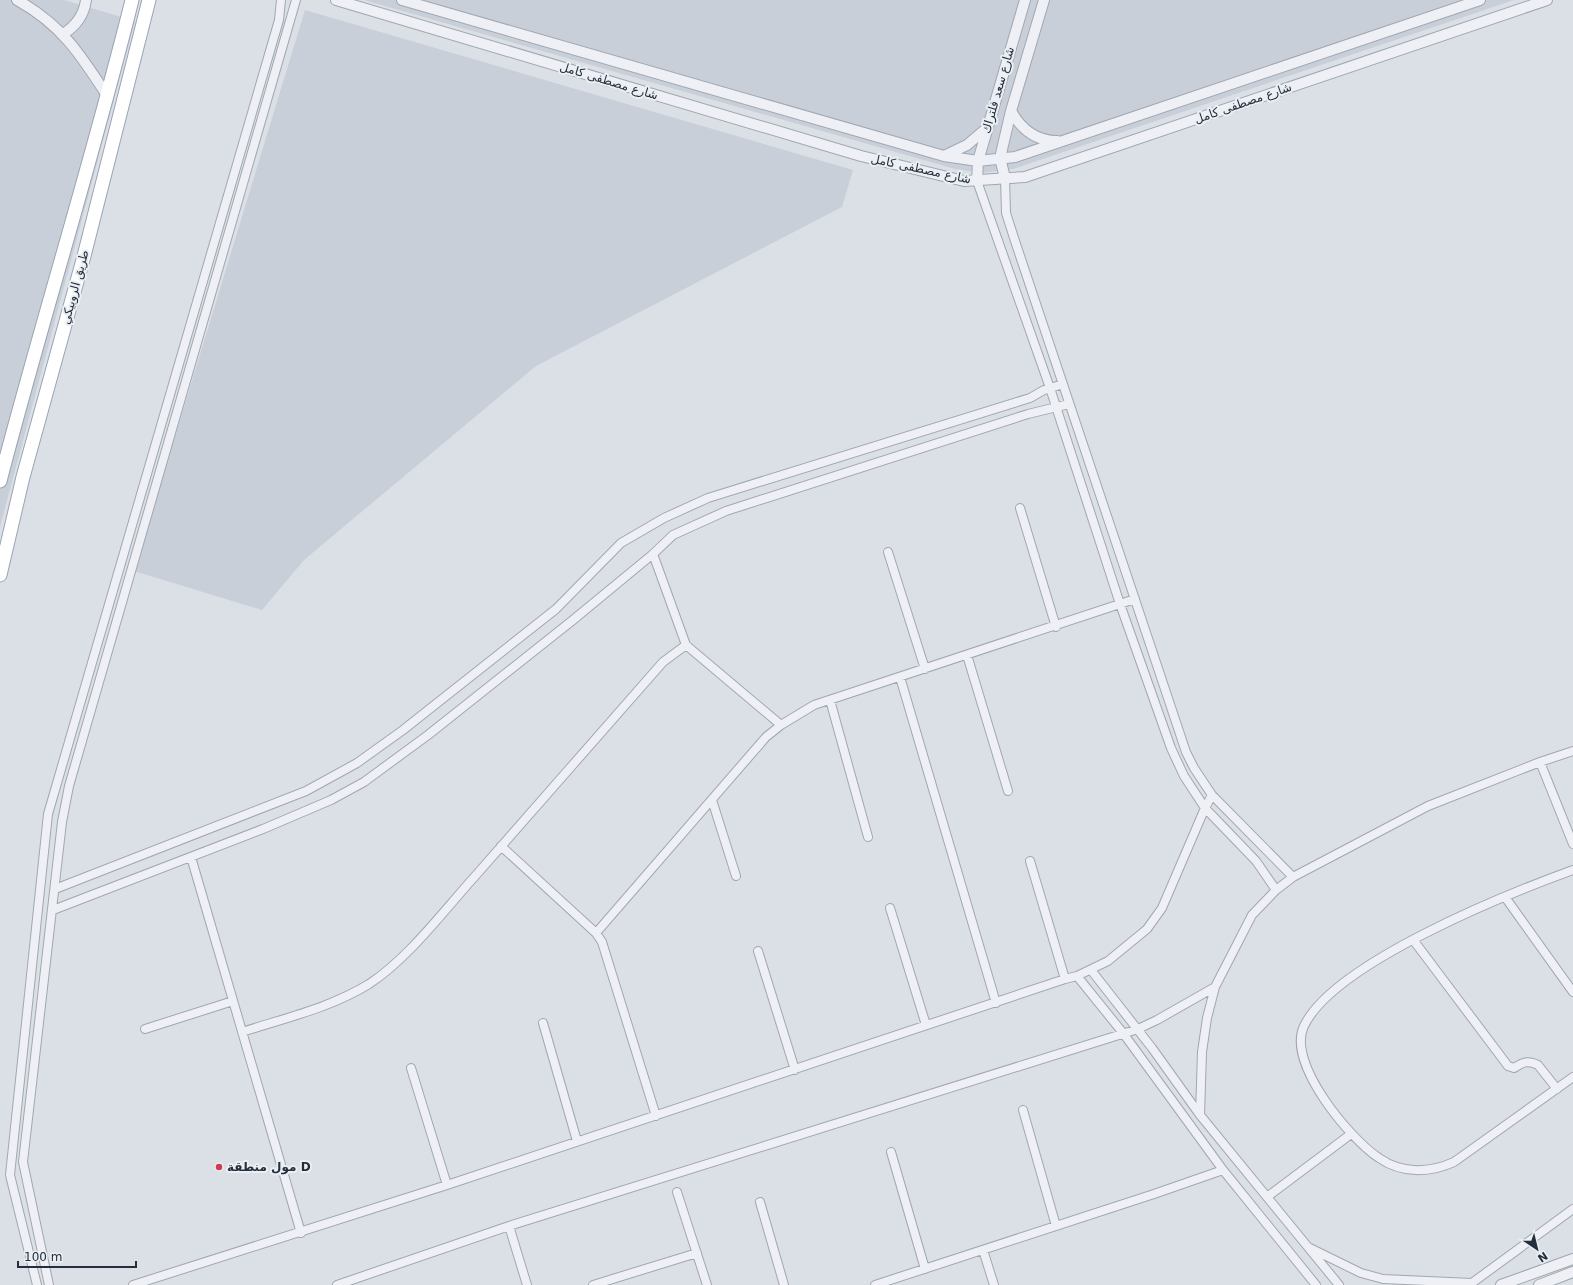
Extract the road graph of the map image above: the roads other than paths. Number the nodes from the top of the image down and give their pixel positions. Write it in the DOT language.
graph roads {
  1 [pos="17,0"];
  2 [pos="86,0"];
  3 [pos="132,0"];
  4 [pos="149,0"];
  5 [pos="281,0"];
  6 [pos="296,0"];
  7 [pos="336,0"];
  8 [pos="402,0"];
  9 [pos="1025,0"];
  10 [pos="1044,0"];
  11 [pos="1480,0"];
  12 [pos="1547,0"];
  13 [pos="1016,29"];
  14 [pos="63,34"];
  15 [pos="1034,34"];
  16 [pos="1010,52"];
  17 [pos="1027,57"];
  18 [pos="108,97"];
  19 [pos="1011,111"];
  20 [pos="987,128"];
  21 [pos="1063,140"];
  22 [pos="944,156"];
  23 [pos="1000,158"];
  24 [pos="978,161"];
  25 [pos="1005,178"];
  26 [pos="977,181"];
  27 [pos="1015,241"];
  28 [pos="1001,246"];
  29 [pos="1063,384"];
  30 [pos="1050,388"];
  31 [pos="1069,404"];
  32 [pos="1055,408"];
  33 [pos="0,481"];
  34 [pos="1020,508"];
  35 [pos="888,552"];
  36 [pos="653,554"];
  37 [pos="0,575"];
  38 [pos="1135,599"];
  39 [pos="1120,604"];
  40 [pos="1056,627"];
  41 [pos="686,645"];
  42 [pos="967,655"];
  43 [pos="925,669"];
  44 [pos="900,677"];
  45 [pos="830,700"];
  46 [pos="781,725"];
  47 [pos="1573,751"];
  48 [pos="1540,762"];
  49 [pos="1008,791"];
  50 [pos="1212,795"];
  51 [pos="712,800"];
  52 [pos="1205,808"];
  53 [pos="868,837"];
  54 [pos="1573,844"];
  55 [pos="501,846"];
  56 [pos="191,857"];
  57 [pos="1030,861"];
  58 [pos="1573,870"];
  59 [pos="736,876"];
  60 [pos="1293,877"];
  61 [pos="55,889"];
  62 [pos="1276,890"];
  63 [pos="1504,897"];
  64 [pos="890,908"];
  65 [pos="53,910"];
  66 [pos="596,933"];
  67 [pos="1414,941"];
  68 [pos="758,951"];
  69 [pos="1091,970"];
  70 [pos="1077,976"];
  71 [pos="1065,979"];
  72 [pos="1214,987"];
  73 [pos="1573,992"];
  74 [pos="233,1001"];
  75 [pos="996,1003"];
  76 [pos="543,1023"];
  77 [pos="926,1025"];
  78 [pos="1138,1028"];
  79 [pos="145,1029"];
  80 [pos="242,1032"];
  81 [pos="1123,1033"];
  82 [pos="411,1068"];
  83 [pos="795,1070"];
  84 [pos="1573,1077"];
  85 [pos="1557,1089"];
  86 [pos="1023,1110"];
  87 [pos="1200,1115"];
  88 [pos="656,1116"];
  89 [pos="1350,1134"];
  90 [pos="577,1141"];
  91 [pos="891,1152"];
  92 [pos="1223,1170"];
  93 [pos="446,1185"];
  94 [pos="677,1192"];
  95 [pos="1267,1197"];
  96 [pos="760,1202"];
  97 [pos="1573,1208"];
  98 [pos="509,1226"];
  99 [pos="1056,1226"];
  100 [pos="301,1233"];
  101 [pos="1308,1247"];
  102 [pos="983,1250"];
  103 [pos="697,1253"];
  104 [pos="1573,1259"];
  105 [pos="925,1269"];
  106 [pos="1573,1272"];
  107 [pos="1473,1284"];
  108 [pos="37,1285"];
  109 [pos="49,1285"];
  110 [pos="133,1285"];
  111 [pos="337,1285"];
  112 [pos="527,1285"];
  113 [pos="592,1285"];
  114 [pos="707,1285"];
  115 [pos="784,1285"];
  116 [pos="875,1285"];
  117 [pos="994,1285"];
  118 [pos="1316,1285"];
  119 [pos="1339,1285"];
  120 [pos="1502,1285"];
  121 [pos="1538,1285"];
  1 -- 14 [label="street"];
  2 -- 14 [label="street"];
  3 -- 18 [label="main road, طريق الروبيكي"];
  4 -- 37 [label="main road, طريق الروبيكي"];
  5 -- 108 [label="street"];
  6 -- 61 [label="street"];
  7 -- 26 [label="street, شارع مصطفى كامل"];
  8 -- 22 [label="street, شارع مصطفى كامل"];
  9 -- 13 [label="street, شارع سعد فلتراك"];
  10 -- 15 [label="street, شارع سعد فلتراك"];
  11 -- 21 [label="street, شارع مصطفى كامل"];
  12 -- 25 [label="street, شارع مصطفى كامل"];
  13 -- 15 [label="street"];
  13 -- 16 [label="street, شارع سعد فلتراك"];
  14 -- 18 [label="street"];
  15 -- 17 [label="street, شارع سعد فلتراك"];
  16 -- 17 [label="street"];
  16 -- 20 [label="street, شارع سعد فلتراك"];
  17 -- 19 [label="street, شارع سعد فلتراك"];
  18 -- 33 [label="main road, طريق الروبيكي"];
  19 -- 21 [label="street"];
  19 -- 23 [label="street, شارع سعد فلتراك"];
  20 -- 22 [label="street"];
  20 -- 24 [label="street, شارع سعد فلتراك"];
  21 -- 23 [label="street, شارع مصطفى كامل"];
  22 -- 24 [label="street, شارع مصطفى كامل"];
  23 -- 24 [label="street, شارع مصطفى كامل"];
  23 -- 25 [label="street, شارع سعد فلتراك"];
  24 -- 26 [label="street, شارع سعد فلتراك"];
  25 -- 26 [label="street, شارع مصطفى كامل"];
  25 -- 27 [label="street"];
  26 -- 28 [label="street"];
  27 -- 28 [label="street"];
  27 -- 29 [label="street"];
  28 -- 30 [label="street"];
  29 -- 30 [label="street"];
  29 -- 31 [label="street"];
  30 -- 32 [label="street"];
  30 -- 61 [label="street"];
  31 -- 32 [label="street"];
  31 -- 38 [label="street"];
  32 -- 36 [label="street"];
  32 -- 39 [label="street"];
  34 -- 40 [label="street"];
  35 -- 43 [label="street"];
  36 -- 41 [label="street"];
  36 -- 56 [label="street"];
  38 -- 39 [label="street"];
  38 -- 50 [label="street"];
  39 -- 40 [label="street"];
  39 -- 52 [label="street"];
  40 -- 42 [label="street"];
  41 -- 46 [label="street"];
  41 -- 55 [label="street"];
  42 -- 43 [label="street"];
  42 -- 49 [label="street"];
  43 -- 44 [label="street"];
  44 -- 45 [label="street"];
  44 -- 75 [label="street"];
  45 -- 46 [label="street"];
  45 -- 53 [label="street"];
  46 -- 51 [label="street"];
  47 -- 48 [label="street"];
  48 -- 54 [label="street"];
  48 -- 60 [label="street"];
  50 -- 52 [label="street"];
  50 -- 60 [label="street"];
  51 -- 59 [label="street"];
  51 -- 66 [label="street"];
  52 -- 62 [label="street"];
  52 -- 69 [label="street"];
  55 -- 66 [label="street"];
  55 -- 80 [label="street"];
  56 -- 65 [label="street"];
  56 -- 74 [label="street"];
  57 -- 71 [label="street"];
  58 -- 63 [label="street"];
  60 -- 62 [label="street"];
  61 -- 65 [label="street"];
  62 -- 72 [label="street"];
  63 -- 67 [label="street"];
  63 -- 73 [label="street"];
  64 -- 77 [label="street"];
  65 -- 109 [label="street"];
  66 -- 88 [label="street"];
  67 -- 85 [label="street"];
  67 -- 89 [label="street"];
  68 -- 83 [label="street"];
  69 -- 70 [label="street"];
  69 -- 78 [label="street"];
  70 -- 71 [label="street"];
  70 -- 81 [label="street"];
  71 -- 75 [label="street"];
  72 -- 78 [label="street"];
  72 -- 87 [label="street"];
  74 -- 79 [label="street"];
  74 -- 80 [label="street"];
  75 -- 77 [label="street"];
  76 -- 90 [label="street"];
  77 -- 83 [label="street"];
  78 -- 81 [label="street"];
  78 -- 87 [label="street"];
  80 -- 100 [label="street"];
  81 -- 92 [label="street"];
  81 -- 98 [label="street"];
  82 -- 93 [label="street"];
  83 -- 88 [label="street"];
  84 -- 85 [label="street"];
  85 -- 89 [label="street"];
  86 -- 99 [label="street"];
  87 -- 95 [label="street"];
  88 -- 90 [label="street"];
  89 -- 95 [label="street"];
  90 -- 93 [label="street"];
  91 -- 105 [label="street"];
  92 -- 99 [label="street"];
  92 -- 118 [label="street"];
  93 -- 100 [label="street"];
  94 -- 103 [label="street"];
  95 -- 101 [label="street"];
  96 -- 115 [label="street"];
  97 -- 107 [label="street"];
  98 -- 111 [label="street"];
  98 -- 112 [label="street"];
  99 -- 102 [label="street"];
  100 -- 110 [label="street"];
  101 -- 107 [label="street"];
  101 -- 119 [label="street"];
  102 -- 105 [label="street"];
  102 -- 117 [label="street"];
  103 -- 113 [label="street"];
  103 -- 114 [label="street"];
  104 -- 120 [label="street"];
  105 -- 116 [label="street"];
  106 -- 121 [label="street"];
}
